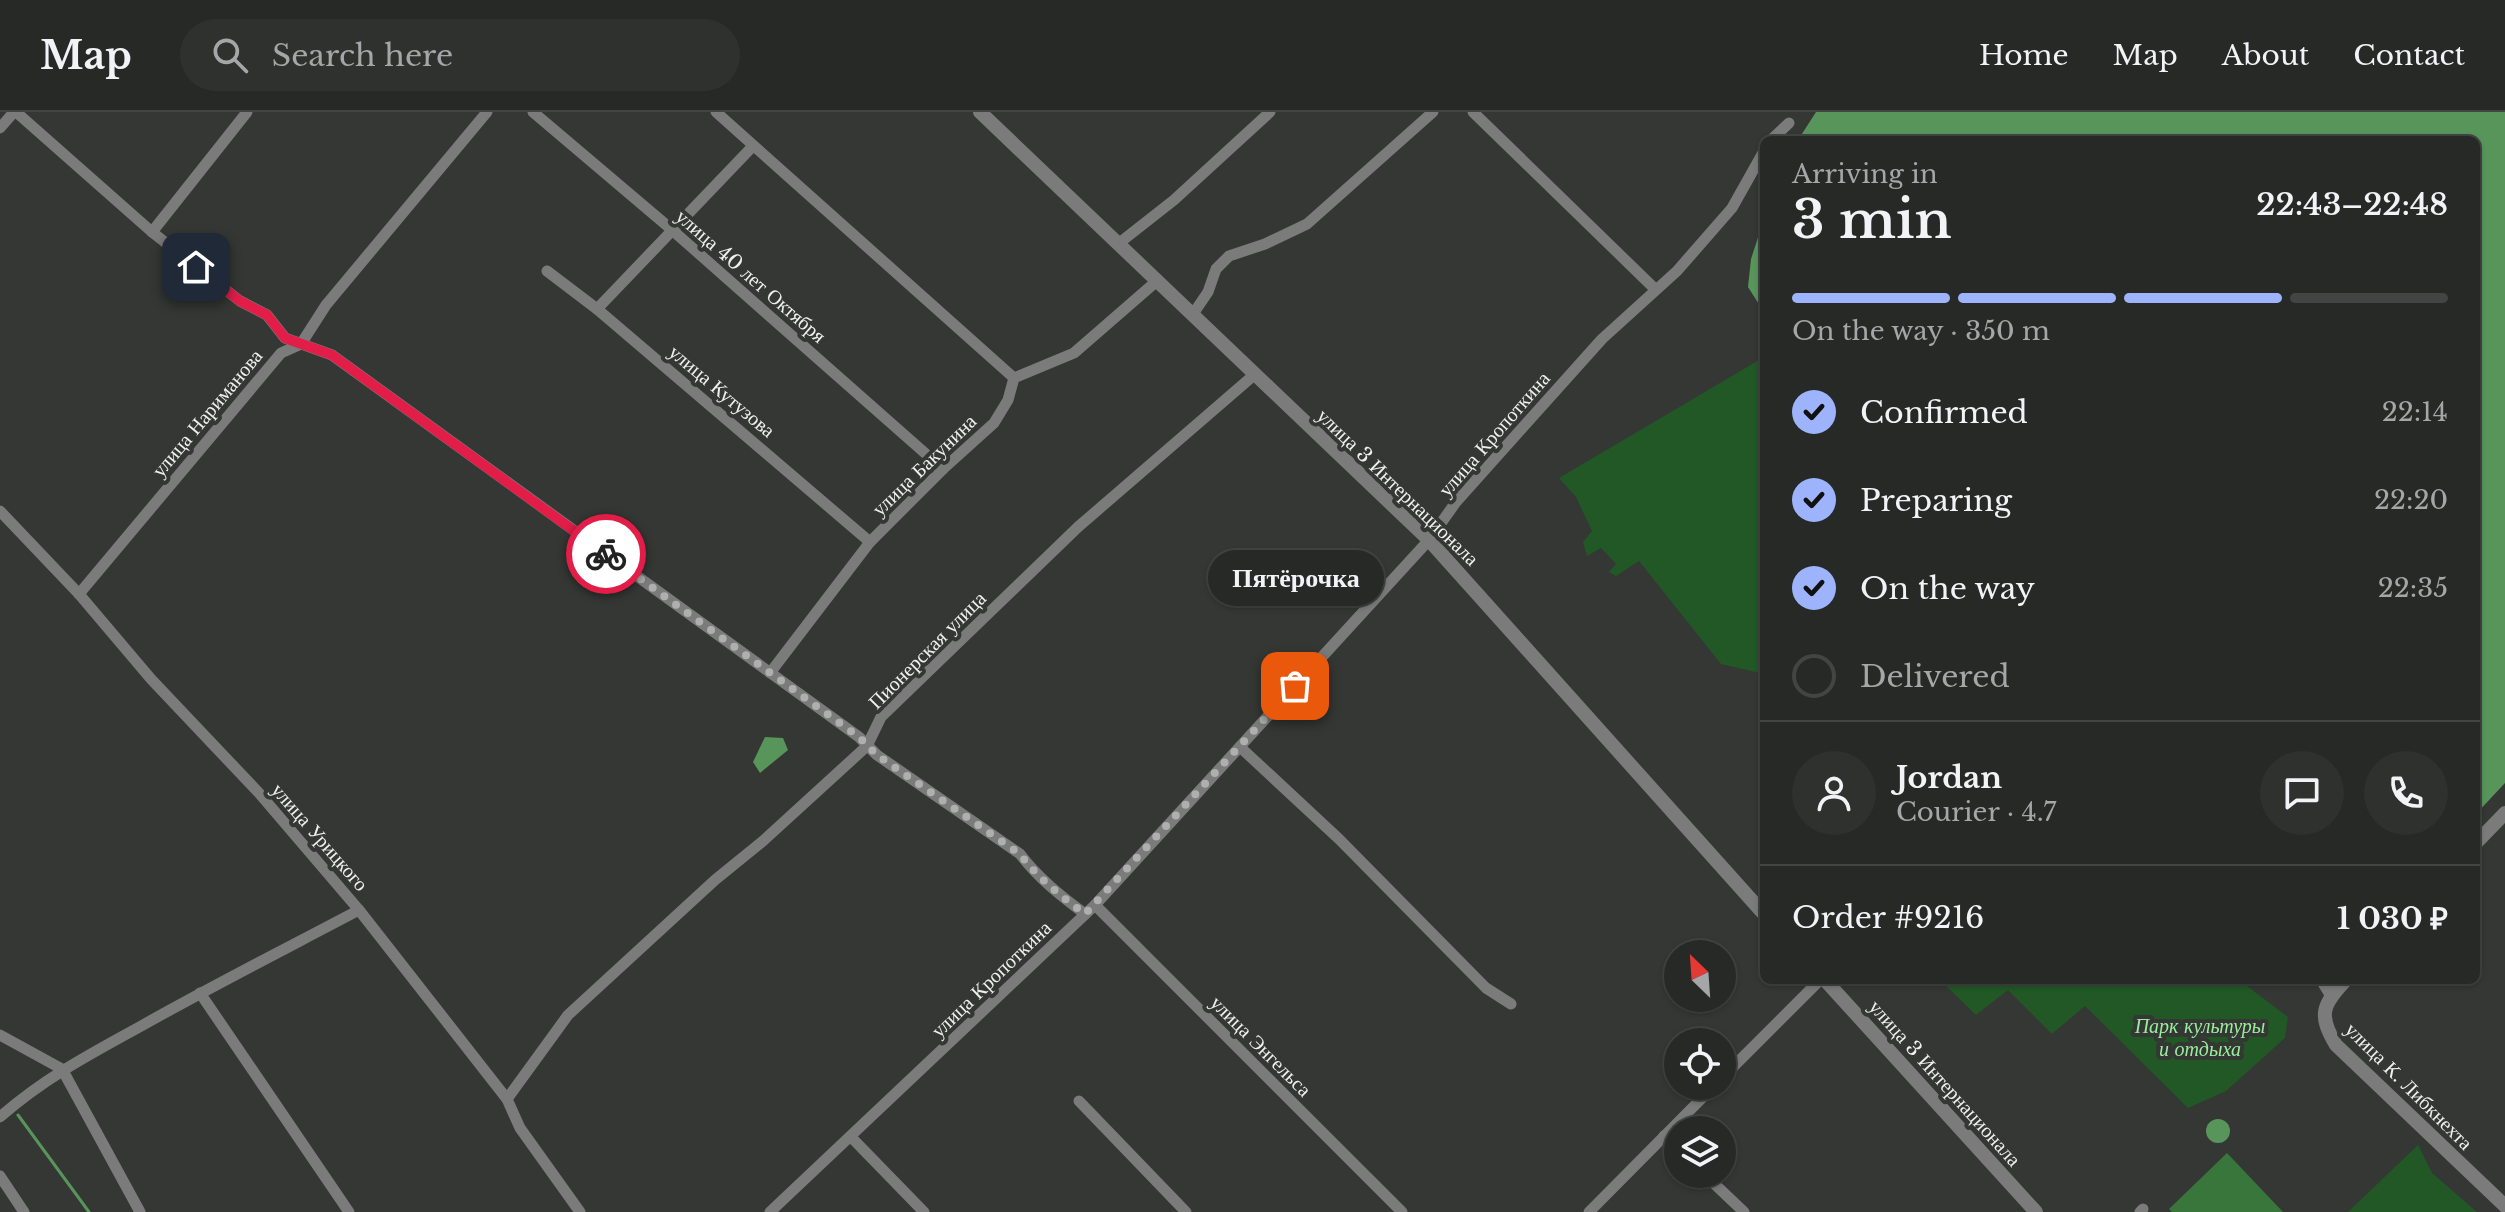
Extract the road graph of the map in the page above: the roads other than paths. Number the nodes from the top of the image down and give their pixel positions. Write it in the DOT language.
graph roads {
  1 [pos="15,112"];
  2 [pos="247,112"];
  3 [pos="487,112"];
  4 [pos="533,112"];
  5 [pos="716,112"];
  6 [pos="980,112"];
  7 [pos="1270,112"];
  8 [pos="1433,112"];
  9 [pos="1473,112"];
  10 [pos="1789,123"];
  11 [pos="0,128"];
  12 [pos="1775,136"];
  13 [pos="753,146"];
  14 [pos="1760,158"];
  15 [pos="671,229"];
  16 [pos="152,232"];
  17 [pos="1118,244"];
  18 [pos="547,271"];
  19 [pos="1158,280"];
  20 [pos="1655,289"];
  21 [pos="597,309"];
  22 [pos="1193,314"];
  23 [pos="301,344"];
  24 [pos="1254,375"];
  25 [pos="1014,378"];
  26 [pos="943,469"];
  27 [pos="0,511"];
  28 [pos="1429,540"];
  29 [pos="870,542"];
  30 [pos="79,594"];
  31 [pos="770,673"];
  32 [pos="867,746"];
  33 [pos="1240,747"];
  34 [pos="2505,813"];
  35 [pos="2480,839"];
  36 [pos="1095,905"];
  37 [pos="359,910"];
  38 [pos="1760,910"];
  39 [pos="1085,914"];
  40 [pos="1819,984"];
  41 [pos="1827,984"];
  42 [pos="2324,984"];
  43 [pos="2342,984"];
  44 [pos="200,993"];
  45 [pos="2331,996"];
  46 [pos="1511,1004"];
  47 [pos="0,1035"];
  48 [pos="1736,1064"];
  49 [pos="62,1069"];
  50 [pos="507,1099"];
  51 [pos="1700,1100"];
  52 [pos="1079,1101"];
  53 [pos="1684,1116"];
  54 [pos="0,1117"];
  55 [pos="1664,1136"];
  56 [pos="851,1137"];
  57 [pos="0,1176"];
  58 [pos="1719,1188"];
  59 [pos="2505,1206"];
  60 [pos="24,1212"];
  61 [pos="140,1212"];
  62 [pos="349,1212"];
  63 [pos="580,1212"];
  64 [pos="770,1212"];
  65 [pos="924,1212"];
  66 [pos="1186,1212"];
  67 [pos="1402,1212"];
  68 [pos="1589,1212"];
  69 [pos="1744,1212"];
  70 [pos="2036,1212"];
  1 -- 11 [label="street"];
  1 -- 16 [label="street"];
  2 -- 16 [label="street"];
  3 -- 23 [label="street, улица Нариманова"];
  4 -- 15 [label="street, улица 40 лет Октября"];
  5 -- 13 [label="street"];
  6 -- 17 [label="street, улица 3 Интернационала"];
  7 -- 17 [label="street"];
  8 -- 22 [label="street"];
  9 -- 20 [label="street"];
  10 -- 12 [label="street"];
  13 -- 15 [label="street"];
  13 -- 25 [label="street"];
  14 -- 20 [label="street, улица Кропоткина"];
  15 -- 21 [label="street"];
  15 -- 26 [label="street, улица 40 лет Октября"];
  16 -- 23 [label="street"];
  17 -- 19 [label="street, улица 3 Интернационала"];
  18 -- 21 [label="street, улица Кутузова"];
  19 -- 22 [label="street, улица 3 Интернационала"];
  19 -- 25 [label="street"];
  20 -- 28 [label="street, улица Кропоткина"];
  21 -- 29 [label="street, улица Кутузова"];
  22 -- 24 [label="street, улица 3 Интернационала"];
  23 -- 30 [label="street, улица Нариманова"];
  23 -- 31 [label="street"];
  24 -- 28 [label="street, улица 3 Интернационала"];
  24 -- 32 [label="street, Пионерская улица"];
  25 -- 26 [label="street, улица Бакунина"];
  26 -- 29 [label="street, улица Бакунина"];
  27 -- 30 [label="street, улица Урицкого"];
  28 -- 33 [label="street, улица Кропоткина"];
  28 -- 38 [label="street, улица 3 Интернационала"];
  29 -- 31 [label="street, улица Бакунина"];
  30 -- 37 [label="street, улица Урицкого"];
  31 -- 32 [label="street"];
  32 -- 39 [label="street"];
  32 -- 50 [label="street, Пионерская улица"];
  33 -- 36 [label="street, улица Кропоткина"];
  33 -- 46 [label="street"];
  34 -- 35 [label="street"];
  36 -- 39 [label="street, улица Кропоткина"];
  36 -- 67 [label="street, улица Энгельса"];
  37 -- 44 [label="street"];
  37 -- 50 [label="street, улица Урицкого"];
  39 -- 56 [label="street, улица Кропоткина"];
  40 -- 48 [label="street"];
  41 -- 70 [label="street, улица 3 Интернационала"];
  42 -- 45 [label="street"];
  43 -- 45 [label="street"];
  44 -- 49 [label="street"];
  44 -- 62 [label="street"];
  45 -- 59 [label="street, улица К. Либкнехта"];
  47 -- 49 [label="street"];
  49 -- 54 [label="street"];
  49 -- 61 [label="street"];
  50 -- 63 [label="street, улица Урицкого"];
  51 -- 53 [label="street"];
  52 -- 66 [label="street"];
  55 -- 68 [label="street"];
  56 -- 64 [label="street, улица Кропоткина"];
  56 -- 65 [label="street"];
  57 -- 60 [label="street"];
  58 -- 69 [label="street"];
}
